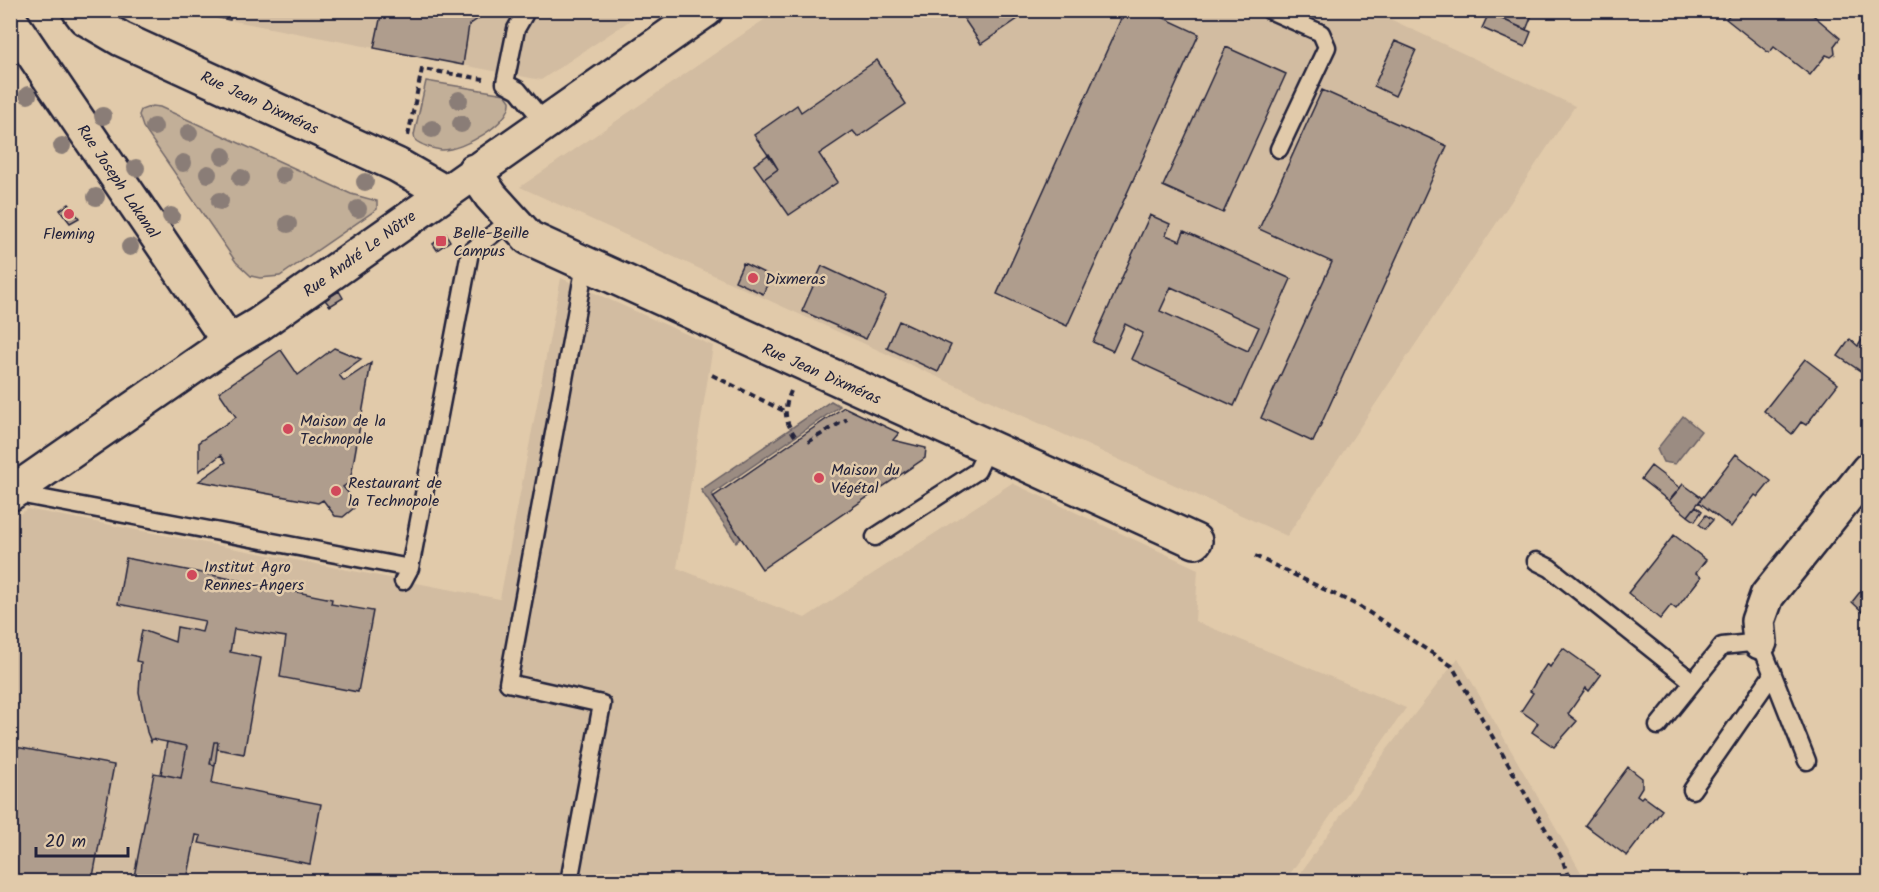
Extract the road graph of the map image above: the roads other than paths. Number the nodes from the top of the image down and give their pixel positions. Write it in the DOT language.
graph roads {
  1 [pos="79,10"];
  2 [pos="706,10"];
  3 [pos="1269,10"];
  4 [pos="524,15"];
  5 [pos="10,20"];
  6 [pos="545,123"];
  7 [pos="1279,149"];
  8 [pos="474,171"];
  9 [pos="444,192"];
  10 [pos="512,219"];
  11 [pos="585,265"];
  12 [pos="229,342"];
  13 [pos="988,448"];
  14 [pos="1869,470"];
  15 [pos="11,493"];
  16 [pos="875,537"];
  17 [pos="1195,541"];
  18 [pos="1536,561"];
  19 [pos="1766,656"];
  20 [pos="1693,682"];
  21 [pos="1658,726"];
  22 [pos="1807,761"];
  23 [pos="1692,790"];
  24 [pos="569,882"];
  1 -- 9 [label="street, Rue Jean Dixméras"];
  2 -- 6 [label="street, Rue André Le Nôtre"];
  3 -- 7 [label="lane"];
  4 -- 6 [label="lane"];
  5 -- 12 [label="street, Rue Joseph Lakanal"];
  6 -- 8 [label="street, Rue André Le Nôtre"];
  8 -- 9 [label="street, Rue André Le Nôtre"];
  8 -- 10 [label="street, Rue Jean Dixméras"];
  9 -- 12 [label="street, Rue André Le Nôtre"];
  10 -- 11 [label="street, Rue Jean Dixméras"];
  10 -- 15 [label="lane"];
  11 -- 13 [label="street, Rue Jean Dixméras"];
  11 -- 24 [label="lane"];
  12 -- 15 [label="street, Rue André Le Nôtre"];
  13 -- 16 [label="lane"];
  13 -- 17 [label="street, Rue Jean Dixméras"];
  14 -- 19 [label="street"];
  18 -- 20 [label="lane"];
  19 -- 20 [label="lane"];
  19 -- 22 [label="lane"];
  19 -- 23 [label="lane"];
  20 -- 21 [label="lane"];
}
